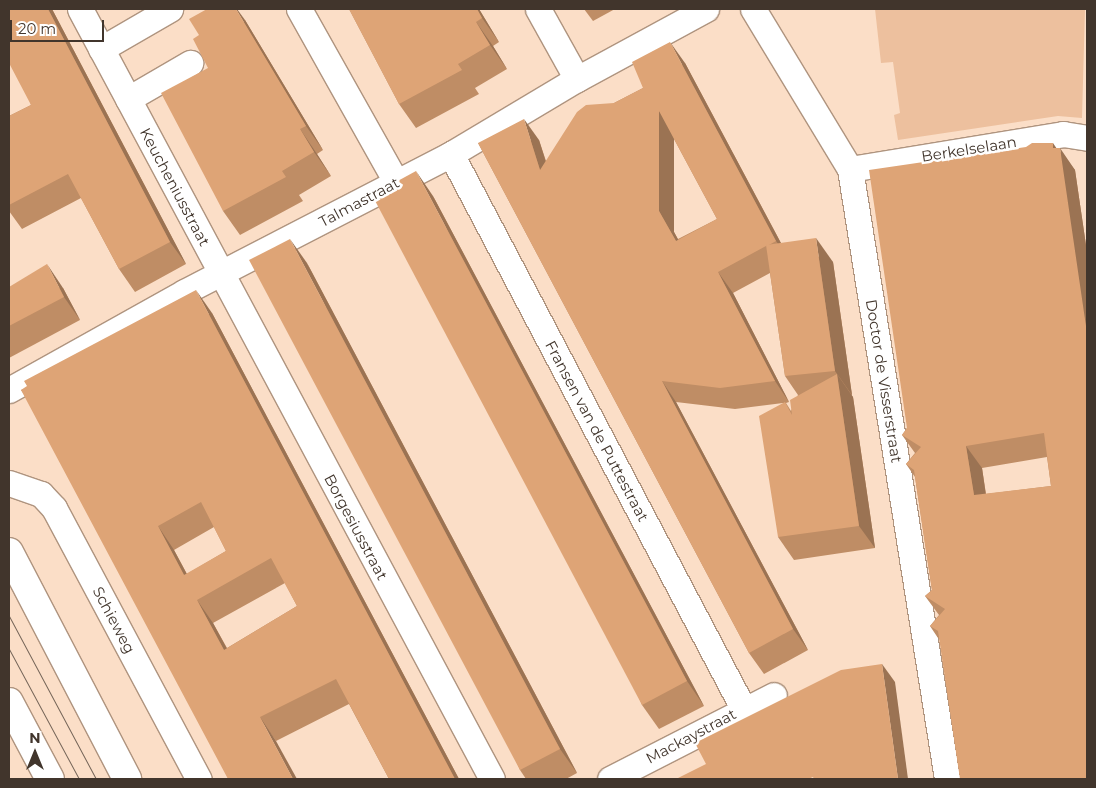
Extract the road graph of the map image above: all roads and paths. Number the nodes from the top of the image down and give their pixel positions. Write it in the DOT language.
graph roads {
  1 [pos="80,9"];
  2 [pos="170,9"];
  3 [pos="299,9"];
  4 [pos="538,9"];
  5 [pos="706,9"];
  6 [pos="753,9"];
  7 [pos="101,49"];
  8 [pos="190,63"];
  9 [pos="577,79"];
  10 [pos="128,100"];
  11 [pos="1087,138"];
  12 [pos="451,154"];
  13 [pos="850,169"];
  14 [pos="396,182"];
  15 [pos="221,274"];
  16 [pos="9,390"];
  17 [pos="9,483"];
  18 [pos="9,552"];
  19 [pos="774,695"];
  20 [pos="9,702"];
  21 [pos="744,708"];
  22 [pos="50,779"];
  23 [pos="126,779"];
  24 [pos="198,779"];
  25 [pos="492,779"];
  26 [pos="610,779"];
  27 [pos="947,779"];
  1 -- 7 [label="street, Keucheniusstraat"];
  2 -- 7 [label="street"];
  3 -- 14 [label="street"];
  4 -- 9 [label="street"];
  5 -- 9 [label="street, Talmastraat"];
  6 -- 13 [label="street, Doctor de Visserstraat"];
  7 -- 10 [label="street, Keucheniusstraat"];
  8 -- 10 [label="street"];
  9 -- 12 [label="street, Talmastraat"];
  10 -- 15 [label="street, Keucheniusstraat"];
  11 -- 13 [label="street, Berkelselaan"];
  12 -- 14 [label="street, Talmastraat"];
  12 -- 21 [label="street, Fransen van de Puttestraat"];
  13 -- 27 [label="street, Doctor de Visserstraat"];
  14 -- 15 [label="street, Talmastraat"];
  15 -- 16 [label="street, Talmastraat"];
  15 -- 25 [label="street, Borgesiusstraat"];
  17 -- 24 [label="street, Schieweg"];
  18 -- 23 [label="main road"];
  19 -- 21 [label="street, Mackaystraat"];
  20 -- 22 [label="main road"];
  21 -- 26 [label="street, Mackaystraat"];
}
